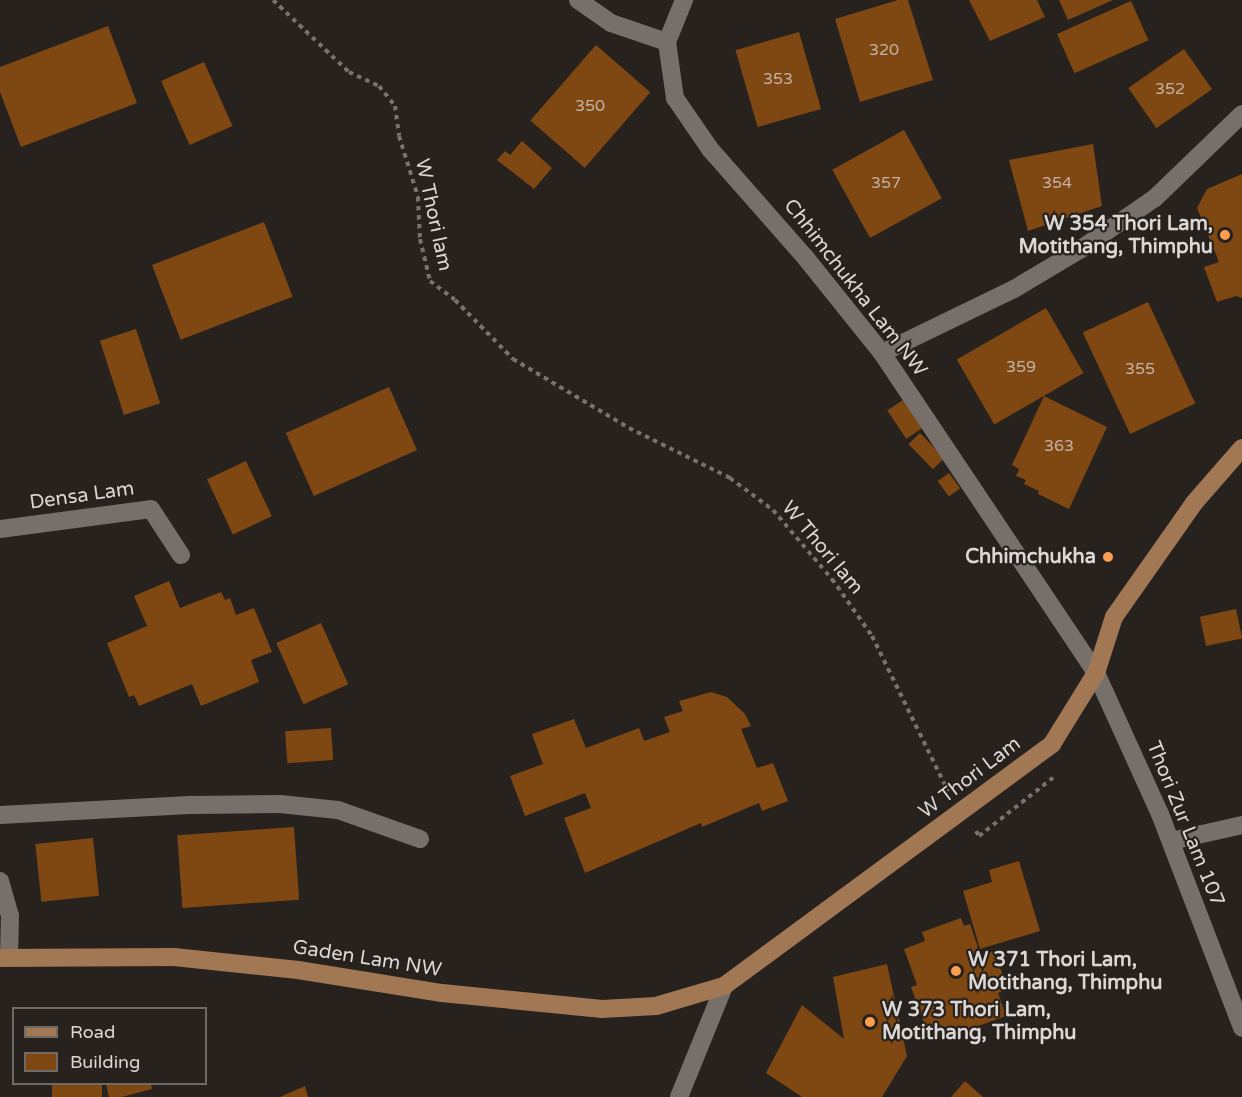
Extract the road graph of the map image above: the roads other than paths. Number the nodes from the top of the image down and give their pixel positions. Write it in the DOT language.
graph roads {
  1 [pos="578,0"];
  2 [pos="684,0"];
  3 [pos="667,42"];
  4 [pos="1242,114"];
  5 [pos="882,353"];
  6 [pos="1242,448"];
  7 [pos="0,529"];
  8 [pos="181,555"];
  9 [pos="1096,673"];
  10 [pos="0,814"];
  11 [pos="1242,825"];
  12 [pos="420,839"];
  13 [pos="1171,841"];
  14 [pos="0,881"];
  15 [pos="5,958"];
  16 [pos="724,986"];
  17 [pos="1242,1028"];
  18 [pos="679,1097"];
  1 -- 3 [label="street"];
  2 -- 3 [label="street"];
  3 -- 5 [label="street, Chhimchukha Lam NW"];
  4 -- 5 [label="street"];
  5 -- 9 [label="street, Chhimchukha Lam NW"];
  6 -- 9 [label="main road, W Thori Lam"];
  7 -- 8 [label="street, Densa Lam"];
  9 -- 13 [label="street, Thori Zur Lam 107"];
  9 -- 16 [label="main road, W Thori Lam"];
  10 -- 12 [label="street"];
  11 -- 13 [label="street"];
  13 -- 17 [label="street, Thori Zur Lam 107"];
  14 -- 15 [label="street"];
  15 -- 16 [label="main road, Gaden Lam NW"];
  16 -- 18 [label="street"];
}
